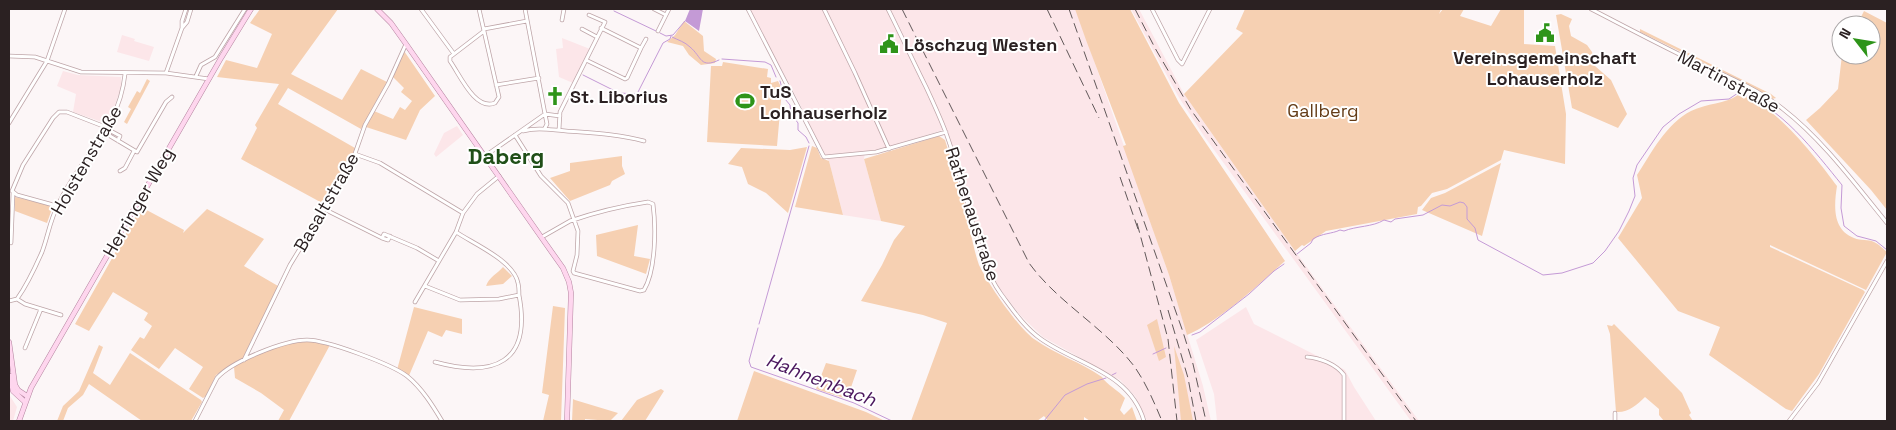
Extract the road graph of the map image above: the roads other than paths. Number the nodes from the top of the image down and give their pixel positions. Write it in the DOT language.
graph roads {
  1 [pos="64,9"];
  2 [pos="186,9"];
  3 [pos="191,9"];
  4 [pos="245,9"];
  5 [pos="251,9"];
  6 [pos="377,9"];
  7 [pos="421,9"];
  8 [pos="479,9"];
  9 [pos="525,9"];
  10 [pos="564,9"];
  11 [pos="654,9"];
  12 [pos="669,9"];
  13 [pos="748,9"];
  14 [pos="824,9"];
  15 [pos="888,9"];
  16 [pos="1152,9"];
  17 [pos="1210,9"];
  18 [pos="1591,9"];
  19 [pos="589,15"];
  20 [pos="666,15"];
  21 [pos="562,20"];
  22 [pos="527,21"];
  23 [pos="182,28"];
  24 [pos="602,28"];
  25 [pos="582,29"];
  26 [pos="484,30"];
  27 [pos="658,31"];
  28 [pos="597,37"];
  29 [pos="646,39"];
  30 [pos="406,44"];
  31 [pos="642,48"];
  32 [pos="454,54"];
  33 [pos="9,56"];
  34 [pos="586,60"];
  35 [pos="47,61"];
  36 [pos="166,73"];
  37 [pos="125,74"];
  38 [pos="196,76"];
  39 [pos="538,78"];
  40 [pos="209,79"];
  41 [pos="496,85"];
  42 [pos="172,97"];
  43 [pos="545,114"];
  44 [pos="560,116"];
  45 [pos="9,123"];
  46 [pos="108,128"];
  47 [pos="545,128"];
  48 [pos="559,130"];
  49 [pos="523,131"];
  50 [pos="946,132"];
  51 [pos="105,133"];
  52 [pos="515,135"];
  53 [pos="118,141"];
  54 [pos="644,141"];
  55 [pos="889,149"];
  56 [pos="134,151"];
  57 [pos="355,154"];
  58 [pos="486,156"];
  59 [pos="120,171"];
  60 [pos="498,176"];
  61 [pos="13,193"];
  62 [pos="57,206"];
  63 [pos="324,209"];
  64 [pos="463,213"];
  65 [pos="574,220"];
  66 [pos="1887,223"];
  67 [pos="456,232"];
  68 [pos="542,237"];
  69 [pos="11,243"];
  70 [pos="439,261"];
  71 [pos="1887,261"];
  72 [pos="425,286"];
  73 [pos="519,295"];
  74 [pos="17,299"];
  75 [pos="9,301"];
  76 [pos="415,302"];
  77 [pos="41,309"];
  78 [pos="61,315"];
  79 [pos="9,342"];
  80 [pos="25,348"];
  81 [pos="1307,357"];
  82 [pos="244,360"];
  83 [pos="9,362"];
  84 [pos="435,362"];
  85 [pos="27,396"];
  86 [pos="25,402"];
  87 [pos="1615,413"];
  88 [pos="19,421"];
  89 [pos="195,421"];
  90 [pos="442,421"];
  91 [pos="567,421"];
  92 [pos="1144,421"];
  93 [pos="1344,421"];
  94 [pos="1615,421"];
  95 [pos="1789,421"];
  1 -- 35 [label="street"];
  2 -- 23 [label="street"];
  3 -- 23 [label="street"];
  4 -- 38 [label="street"];
  5 -- 40 [label="main road, Herringer Weg"];
  6 -- 30 [label="main road"];
  7 -- 32 [label="street"];
  8 -- 26 [label="street"];
  9 -- 22 [label="street"];
  10 -- 21 [label="street"];
  11 -- 20 [label="street"];
  12 -- 20 [label="street"];
  13 -- 55 [label="street"];
  14 -- 55 [label="street"];
  15 -- 50 [label="street, Rathenaustraße"];
  16 -- 17 [label="street"];
  18 -- 66 [label="street, Martinstraße"];
  19 -- 24 [label="street"];
  20 -- 27 [label="street"];
  22 -- 26 [label="street"];
  22 -- 39 [label="street"];
  23 -- 36 [label="street"];
  24 -- 28 [label="street"];
  24 -- 31 [label="street"];
  25 -- 28 [label="street"];
  26 -- 32 [label="street"];
  26 -- 41 [label="street"];
  28 -- 34 [label="street"];
  29 -- 31 [label="street"];
  30 -- 57 [label="street, Basaltstraße"];
  30 -- 58 [label="main road"];
  31 -- 34 [label="street"];
  32 -- 41 [label="street"];
  33 -- 35 [label="street"];
  34 -- 44 [label="street"];
  35 -- 37 [label="street"];
  35 -- 45 [label="street"];
  36 -- 37 [label="street"];
  36 -- 38 [label="street"];
  37 -- 46 [label="street, Holstenstraße"];
  38 -- 40 [label="street"];
  39 -- 41 [label="street"];
  39 -- 43 [label="street"];
  40 -- 85 [label="main road, Herringer Weg"];
  42 -- 56 [label="street"];
  43 -- 44 [label="street"];
  43 -- 47 [label="street"];
  43 -- 49 [label="street"];
  44 -- 48 [label="street"];
  46 -- 51 [label="street, Holstenstraße"];
  46 -- 53 [label="street"];
  46 -- 61 [label="street"];
  47 -- 48 [label="street"];
  47 -- 49 [label="street"];
  48 -- 54 [label="street"];
  49 -- 52 [label="street"];
  50 -- 55 [label="street"];
  50 -- 92 [label="street, Rathenaustraße"];
  51 -- 53 [label="street"];
  51 -- 62 [label="street, Holstenstraße"];
  52 -- 58 [label="street"];
  52 -- 65 [label="street"];
  53 -- 56 [label="street"];
  56 -- 59 [label="street"];
  57 -- 63 [label="street, Basaltstraße"];
  57 -- 64 [label="street"];
  58 -- 60 [label="main road"];
  60 -- 64 [label="street"];
  60 -- 68 [label="main road"];
  61 -- 62 [label="street"];
  61 -- 69 [label="street"];
  62 -- 74 [label="street, Holstenstraße"];
  63 -- 70 [label="street"];
  63 -- 82 [label="street, Basaltstraße"];
  64 -- 67 [label="street"];
  65 -- 65 [label="street"];
  65 -- 68 [label="street"];
  67 -- 70 [label="street"];
  67 -- 73 [label="street"];
  68 -- 91 [label="main road"];
  70 -- 72 [label="street"];
  71 -- 95 [label="street"];
  72 -- 73 [label="street"];
  72 -- 76 [label="street"];
  73 -- 84 [label="street"];
  74 -- 75 [label="street"];
  74 -- 77 [label="street"];
  77 -- 78 [label="street"];
  77 -- 80 [label="street"];
  79 -- 85 [label="main road"];
  81 -- 93 [label="street"];
  82 -- 89 [label="street"];
  82 -- 90 [label="street"];
  83 -- 86 [label="main road"];
  85 -- 86 [label="main road, Herringer Weg"];
  86 -- 88 [label="main road, Herringer Weg"];
  87 -- 94 [label="street"];
}
